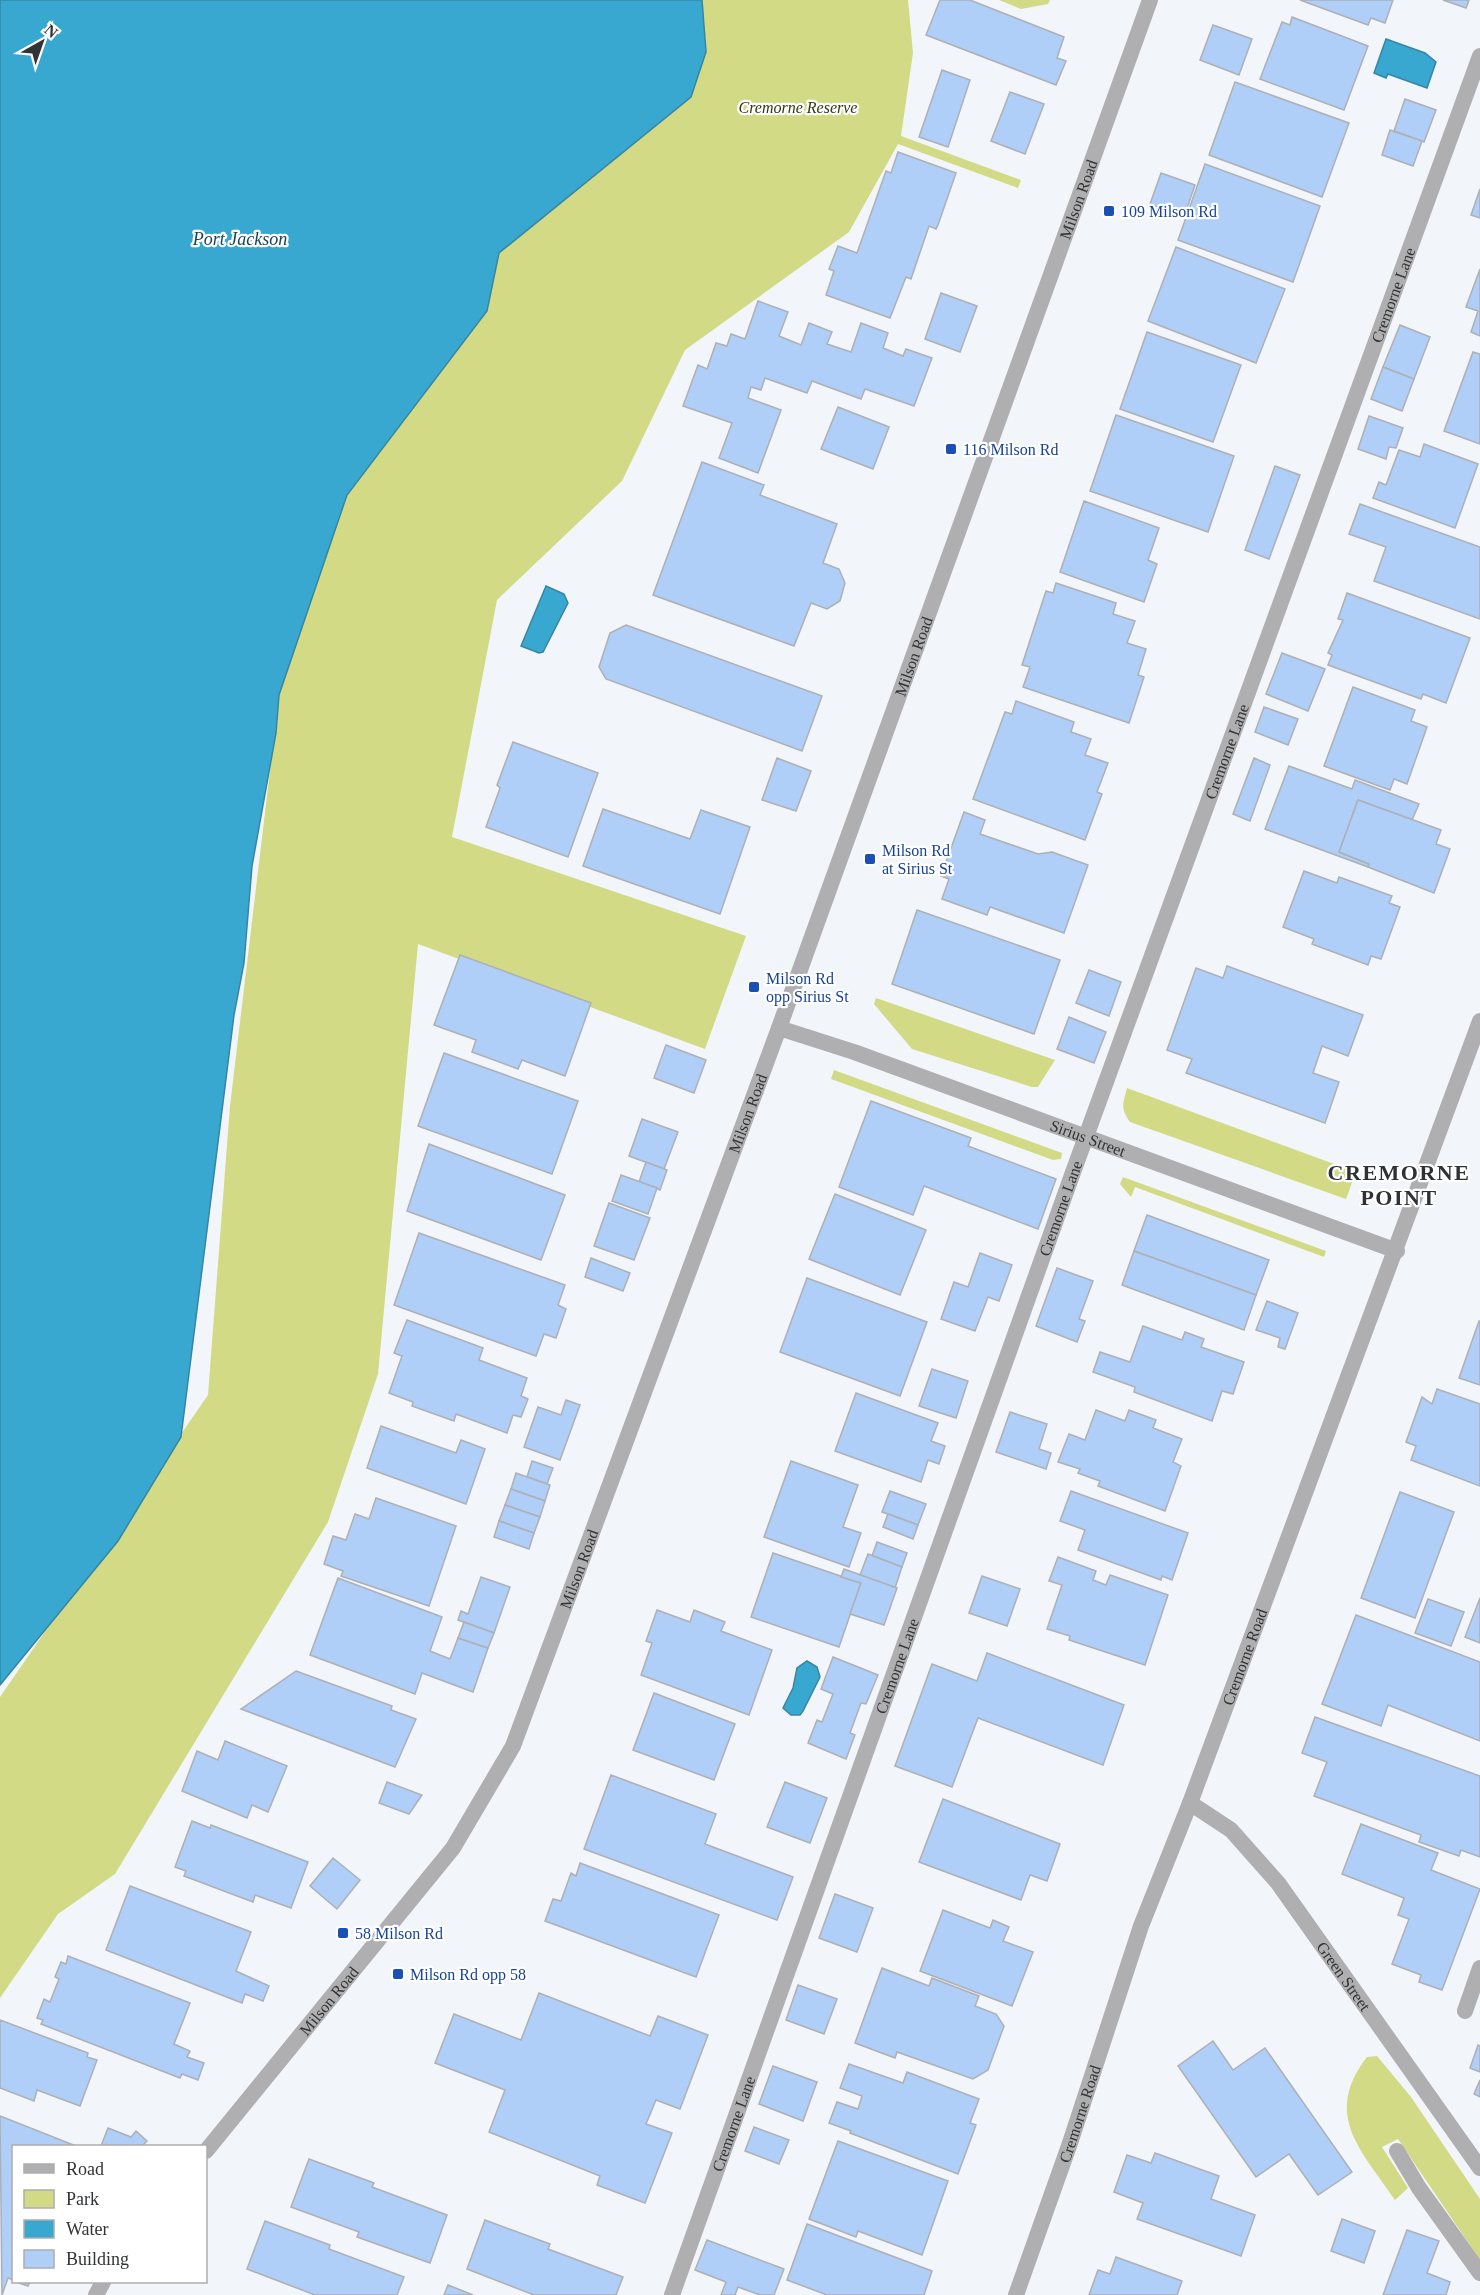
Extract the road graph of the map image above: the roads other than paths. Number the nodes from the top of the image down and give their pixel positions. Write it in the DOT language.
graph roads {
  1 [pos="1150,0"];
  2 [pos="1480,56"];
  3 [pos="1480,1021"];
  4 [pos="779,1028"];
  5 [pos="1086,1136"];
  6 [pos="1397,1251"];
  7 [pos="1190,1803"];
  8 [pos="1480,1968"];
  9 [pos="1465,2011"];
  10 [pos="207,2150"];
  11 [pos="1397,2151"];
  12 [pos="1480,2168"];
  13 [pos="1480,2273"];
  14 [pos="672,2295"];
  15 [pos="1016,2295"];
  1 -- 4 [label="street, Milson Road"];
  2 -- 5 [label="street, Cremorne Lane"];
  3 -- 6 [label="street, Cremorne Road"];
  4 -- 5 [label="street, Sirius Street"];
  4 -- 10 [label="street, Milson Road"];
  5 -- 6 [label="street, Sirius Street"];
  5 -- 14 [label="street, Cremorne Lane"];
  6 -- 7 [label="street, Cremorne Road"];
  7 -- 12 [label="street, Green Street"];
  7 -- 15 [label="street, Cremorne Road"];
  8 -- 9 [label="street"];
  11 -- 13 [label="street"];
}
